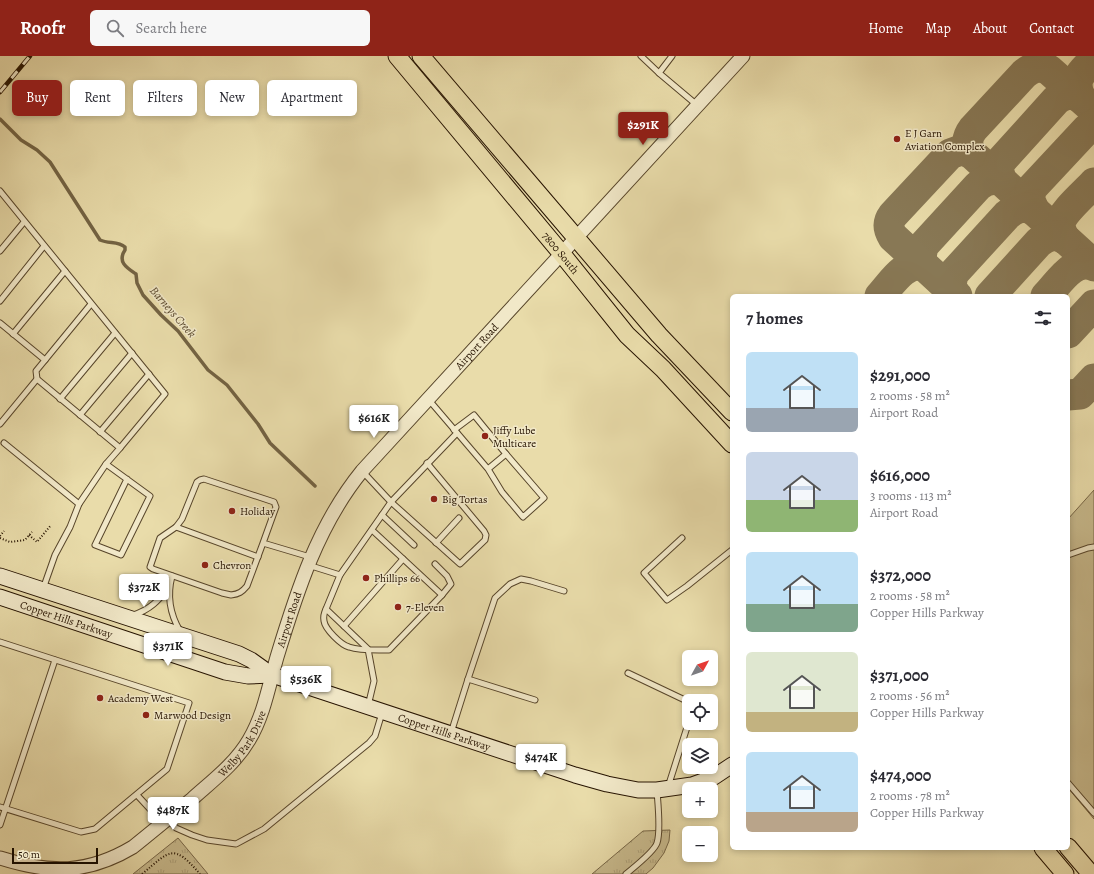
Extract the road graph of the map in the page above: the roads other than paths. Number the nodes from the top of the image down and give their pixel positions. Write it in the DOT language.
graph roads {
  1 [pos="397,56"];
  2 [pos="421,56"];
  3 [pos="640,56"];
  4 [pos="672,56"];
  5 [pos="743,56"];
  6 [pos="659,73"];
  7 [pos="698,105"];
  8 [pos="0,191"];
  9 [pos="4,196"];
  10 [pos="0,202"];
  11 [pos="24,222"];
  12 [pos="577,237"];
  13 [pos="44,246"];
  14 [pos="0,251"];
  15 [pos="562,254"];
  16 [pos="65,271"];
  17 [pos="0,300"];
  18 [pos="91,304"];
  19 [pos="0,323"];
  20 [pos="115,333"];
  21 [pos="13,334"];
  22 [pos="132,353"];
  23 [pos="45,360"];
  24 [pos="149,374"];
  25 [pos="37,379"];
  26 [pos="60,398"];
  27 [pos="428,399"];
  28 [pos="730,410"];
  29 [pos="80,415"];
  30 [pos="0,424"];
  31 [pos="456,431"];
  32 [pos="100,432"];
  33 [pos="730,442"];
  34 [pos="4,443"];
  35 [pos="120,448"];
  36 [pos="506,454"];
  37 [pos="427,463"];
  38 [pos="106,464"];
  39 [pos="488,469"];
  40 [pos="362,471"];
  41 [pos="127,479"];
  42 [pos="391,502"];
  43 [pos="79,504"];
  44 [pos="382,515"];
  45 [pos="459,518"];
  46 [pos="176,527"];
  47 [pos="372,530"];
  48 [pos="682,538"];
  49 [pos="263,543"];
  50 [pos="436,543"];
  51 [pos="414,545"];
  52 [pos="1094,547"];
  53 [pos="730,552"];
  54 [pos="1070,554"];
  55 [pos="258,557"];
  56 [pos="403,559"];
  57 [pos="309,561"];
  58 [pos="435,564"];
  59 [pos="340,575"];
  60 [pos="0,576"];
  61 [pos="172,576"];
  62 [pos="169,587"];
  63 [pos="42,590"];
  64 [pos="564,590"];
  65 [pos="442,595"];
  66 [pos="0,597"];
  67 [pos="326,609"];
  68 [pos="128,617"];
  69 [pos="344,626"];
  70 [pos="183,635"];
  71 [pos="0,642"];
  72 [pos="368,649"];
  73 [pos="55,660"];
  74 [pos="628,673"];
  75 [pos="272,675"];
  76 [pos="468,679"];
  77 [pos="682,699"];
  78 [pos="535,700"];
  79 [pos="368,707"];
  80 [pos="383,712"];
  81 [pos="685,730"];
  82 [pos="451,734"];
  83 [pos="730,766"];
  84 [pos="1070,784"];
  85 [pos="662,789"];
  86 [pos="137,795"];
  87 [pos="3,807"];
  88 [pos="1094,813"];
  89 [pos="165,821"];
  90 [pos="0,825"];
  91 [pos="1070,849"];
  92 [pos="1045,850"];
  93 [pos="0,858"];
  94 [pos="626,874"];
  95 [pos="1065,874"];
  96 [pos="1091,874"];
  1 -- 15 [label="main road, 7800 South"];
  2 -- 12 [label="main road, 7800 South"];
  3 -- 6 [label="lane"];
  4 -- 6 [label="lane"];
  5 -- 7 [label="street, Airport Road"];
  6 -- 7 [label="lane"];
  7 -- 12 [label="street, Airport Road"];
  8 -- 9 [label="lane"];
  9 -- 10 [label="lane"];
  9 -- 11 [label="lane"];
  11 -- 13 [label="lane"];
  11 -- 14 [label="lane"];
  12 -- 15 [label="street, Airport Road"];
  12 -- 28 [label="main road, 7800 South"];
  13 -- 16 [label="lane"];
  13 -- 17 [label="lane"];
  15 -- 27 [label="street, Airport Road"];
  15 -- 33 [label="main road, 7800 South"];
  16 -- 18 [label="lane"];
  16 -- 21 [label="lane"];
  18 -- 20 [label="lane"];
  18 -- 23 [label="lane"];
  19 -- 21 [label="lane"];
  20 -- 22 [label="lane"];
  20 -- 26 [label="lane"];
  21 -- 23 [label="lane"];
  22 -- 24 [label="lane"];
  22 -- 29 [label="lane"];
  23 -- 25 [label="lane"];
  24 -- 32 [label="lane"];
  24 -- 35 [label="lane"];
  25 -- 26 [label="lane"];
  25 -- 30 [label="lane"];
  26 -- 29 [label="lane"];
  27 -- 31 [label="lane"];
  27 -- 40 [label="street, Airport Road"];
  29 -- 32 [label="lane"];
  31 -- 36 [label="lane"];
  31 -- 37 [label="lane"];
  31 -- 39 [label="lane"];
  32 -- 35 [label="lane"];
  34 -- 43 [label="lane"];
  35 -- 38 [label="lane"];
  36 -- 39 [label="lane"];
  36 -- 39 [label="lane"];
  37 -- 42 [label="lane"];
  37 -- 50 [label="lane"];
  38 -- 41 [label="lane"];
  38 -- 43 [label="lane"];
  40 -- 42 [label="lane"];
  40 -- 57 [label="street, Airport Road"];
  41 -- 41 [label="lane"];
  42 -- 44 [label="lane"];
  42 -- 50 [label="lane"];
  43 -- 63 [label="lane"];
  44 -- 47 [label="lane"];
  44 -- 51 [label="lane"];
  45 -- 50 [label="lane"];
  46 -- 49 [label="lane"];
  46 -- 55 [label="lane"];
  46 -- 61 [label="lane"];
  47 -- 56 [label="lane"];
  47 -- 59 [label="lane"];
  48 -- 53 [label="lane"];
  49 -- 55 [label="lane"];
  49 -- 57 [label="lane"];
  52 -- 54 [label="lane"];
  55 -- 61 [label="lane"];
  56 -- 65 [label="lane"];
  56 -- 69 [label="lane"];
  57 -- 59 [label="lane"];
  57 -- 75 [label="street, Airport Road"];
  58 -- 65 [label="lane"];
  59 -- 67 [label="lane"];
  60 -- 63 [label="main road, Copper Hills Parkway"];
  61 -- 62 [label="lane"];
  62 -- 68 [label="lane"];
  62 -- 70 [label="lane"];
  63 -- 68 [label="main road, Copper Hills Parkway"];
  64 -- 76 [label="lane"];
  65 -- 72 [label="lane"];
  66 -- 75 [label="main road, Copper Hills Parkway"];
  67 -- 69 [label="lane"];
  67 -- 72 [label="lane"];
  68 -- 70 [label="main road, Copper Hills Parkway"];
  69 -- 72 [label="lane"];
  70 -- 75 [label="main road, Copper Hills Parkway"];
  71 -- 73 [label="lane"];
  72 -- 79 [label="lane"];
  73 -- 86 [label="lane"];
  73 -- 87 [label="lane"];
  74 -- 77 [label="lane"];
  75 -- 79 [label="main road, Copper Hills Parkway"];
  75 -- 89 [label="street, Welby Park Drive"];
  76 -- 78 [label="lane"];
  76 -- 82 [label="lane"];
  79 -- 80 [label="main road, Copper Hills Parkway"];
  80 -- 82 [label="main road, Copper Hills Parkway"];
  80 -- 89 [label="lane"];
  81 -- 85 [label="lane"];
  82 -- 85 [label="main road, Copper Hills Parkway"];
  83 -- 85 [label="main road, Copper Hills Parkway"];
  84 -- 88 [label="lane"];
  85 -- 94 [label="lane"];
  86 -- 87 [label="lane"];
  86 -- 89 [label="lane"];
  87 -- 90 [label="lane"];
  89 -- 93 [label="street, Welby Park Drive"];
  91 -- 96 [label="main road"];
  92 -- 95 [label="main road"];
}
